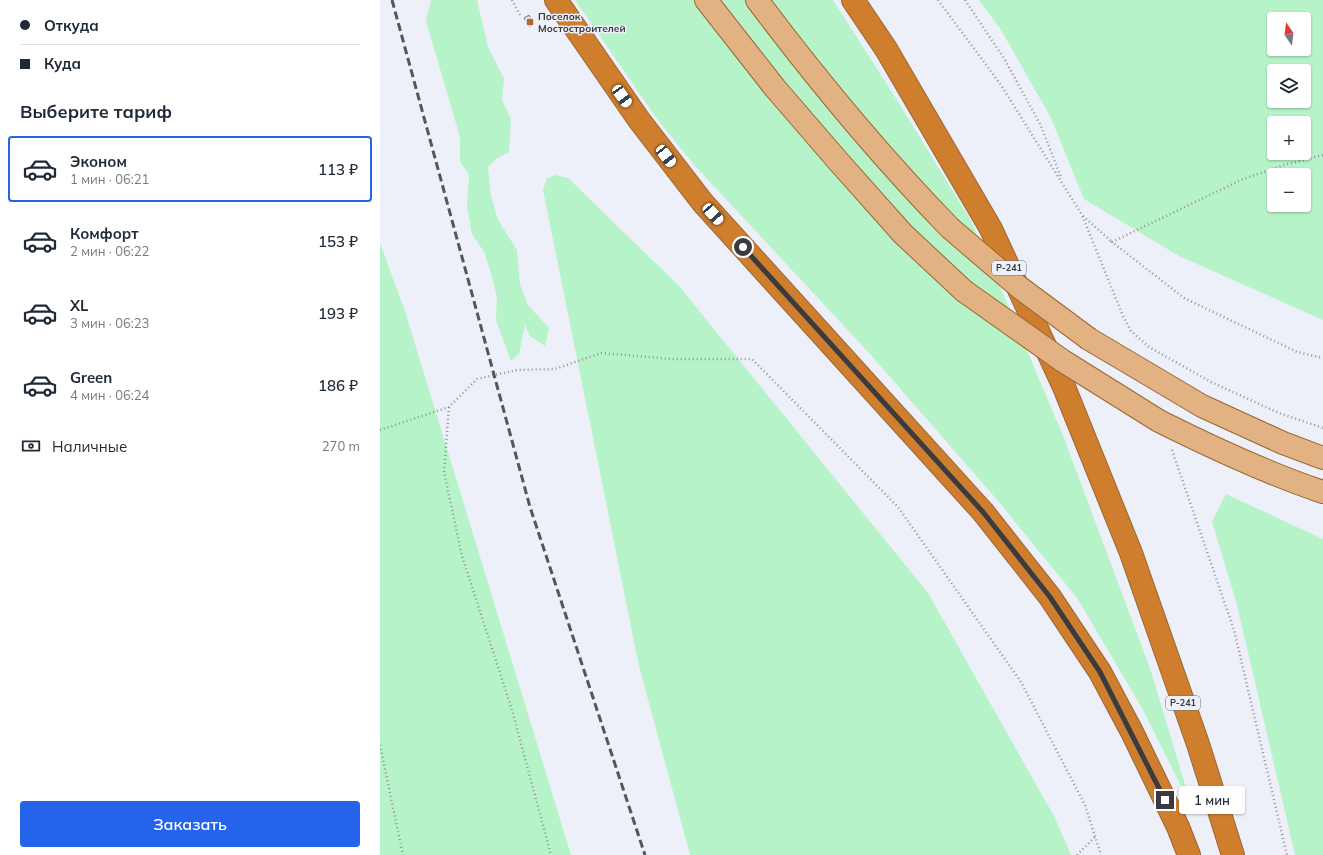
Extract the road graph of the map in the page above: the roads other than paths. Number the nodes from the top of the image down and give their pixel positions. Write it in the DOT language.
graph roads {
  1 [pos="706,0"];
  2 [pos="757,0"];
  3 [pos="853,0"];
  4 [pos="558,4"];
  5 [pos="1323,458"];
  6 [pos="1323,492"];
  7 [pos="1189,855"];
  8 [pos="1233,855"];
  1 -- 6 [label="main road, bridge"];
  2 -- 5 [label="main road, bridge"];
  3 -- 8 [label="highway, Р-241"];
  4 -- 7 [label="highway"];
}
